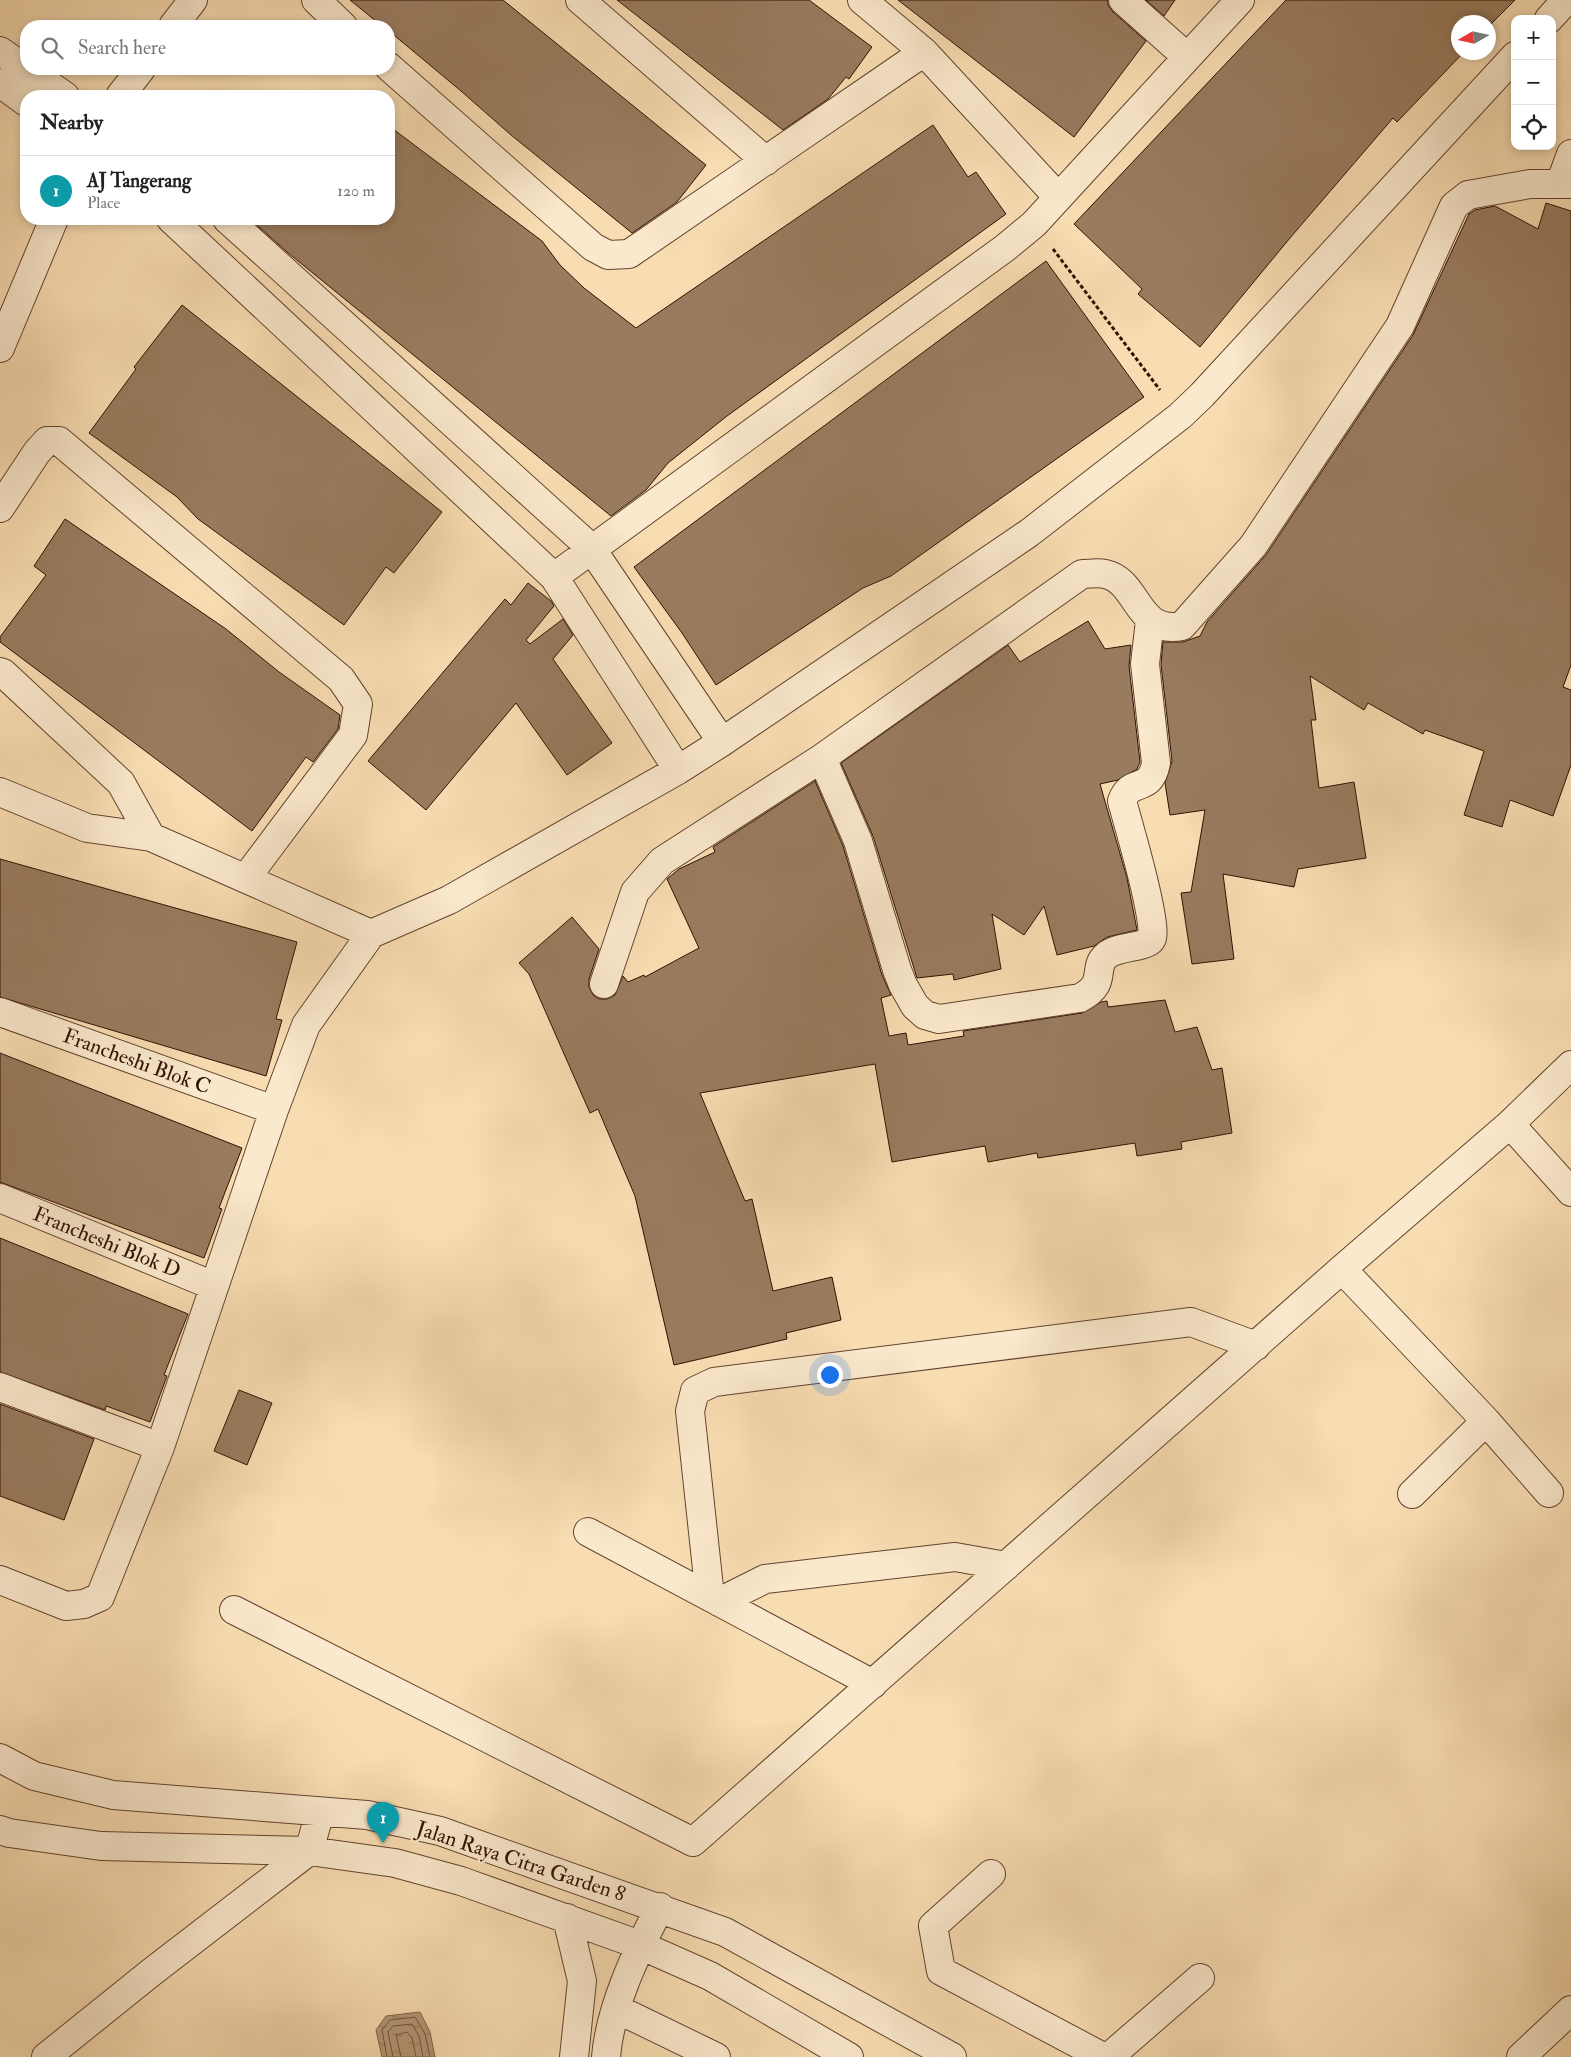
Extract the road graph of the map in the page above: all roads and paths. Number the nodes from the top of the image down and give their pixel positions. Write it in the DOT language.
graph roads {
  1 [pos="193,0"];
  2 [pos="316,0"];
  3 [pos="580,0"];
  4 [pos="862,0"];
  5 [pos="1123,0"];
  6 [pos="1240,0"];
  7 [pos="1566,0"];
  8 [pos="1553,15"];
  9 [pos="178,20"];
  10 [pos="337,20"];
  11 [pos="0,51"];
  12 [pos="924,52"];
  13 [pos="1187,57"];
  14 [pos="1511,60"];
  15 [pos="20,65"];
  16 [pos="395,72"];
  17 [pos="35,75"];
  18 [pos="136,75"];
  19 [pos="0,83"];
  20 [pos="56,90"];
  21 [pos="125,90"];
  22 [pos="20,98"];
  23 [pos="1571,154"];
  24 [pos="766,161"];
  25 [pos="1566,184"];
  26 [pos="1058,197"];
  27 [pos="1034,224"];
  28 [pos="51,225"];
  29 [pos="177,225"];
  30 [pos="235,225"];
  31 [pos="216,261"];
  32 [pos="0,348"];
  33 [pos="1180,416"];
  34 [pos="0,508"];
  35 [pos="591,548"];
  36 [pos="554,577"];
  37 [pos="1150,620"];
  38 [pos="0,672"];
  39 [pos="722,742"];
  40 [pos="822,758"];
  41 [pos="678,770"];
  42 [pos="0,792"];
  43 [pos="151,837"];
  44 [pos="246,878"];
  45 [pos="371,934"];
  46 [pos="604,984"];
  47 [pos="0,1012"];
  48 [pos="1571,1065"];
  49 [pos="274,1110"];
  50 [pos="1510,1124"];
  51 [pos="1571,1192"];
  52 [pos="0,1198"];
  53 [pos="1342,1269"];
  54 [pos="214,1286"];
  55 [pos="1256,1346"];
  56 [pos="0,1387"];
  57 [pos="1486,1421"];
  58 [pos="160,1447"];
  59 [pos="1549,1493"];
  60 [pos="1412,1494"];
  61 [pos="588,1532"];
  62 [pos="1006,1566"];
  63 [pos="0,1580"];
  64 [pos="714,1600"];
  65 [pos="234,1610"];
  66 [pos="873,1684"];
  67 [pos="0,1758"];
  68 [pos="320,1812"];
  69 [pos="0,1830"];
  70 [pos="309,1851"];
  71 [pos="991,1874"];
  72 [pos="660,1907"];
  73 [pos="567,1918"];
  74 [pos="640,1945"];
  75 [pos="1200,1978"];
  76 [pos="617,2008"];
  77 [pos="1571,2010"];
  78 [pos="684,2052"];
  79 [pos="46,2057"];
  80 [pos="574,2057"];
  81 [pos="606,2057"];
  82 [pos="716,2057"];
  83 [pos="849,2057"];
  84 [pos="952,2057"];
  85 [pos="1103,2057"];
  86 [pos="1109,2057"];
  87 [pos="1521,2057"];
  1 -- 9 [label="street"];
  2 -- 10 [label="street"];
  3 -- 24 [label="street"];
  4 -- 12 [label="street"];
  5 -- 13 [label="street"];
  6 -- 13 [label="street"];
  7 -- 8 [label="street"];
  11 -- 15 [label="street"];
  12 -- 24 [label="street"];
  12 -- 26 [label="street"];
  13 -- 26 [label="street"];
  14 -- 33 [label="street"];
  16 -- 24 [label="street"];
  17 -- 20 [label="street"];
  18 -- 21 [label="street"];
  19 -- 22 [label="street"];
  23 -- 25 [label="street"];
  25 -- 37 [label="street"];
  26 -- 27 [label="street"];
  27 -- 33 [label="path"];
  27 -- 35 [label="street"];
  28 -- 32 [label="street"];
  29 -- 31 [label="street"];
  30 -- 31 [label="street"];
  30 -- 35 [label="street"];
  31 -- 36 [label="street"];
  33 -- 39 [label="street"];
  34 -- 44 [label="street"];
  35 -- 36 [label="street"];
  35 -- 39 [label="street"];
  36 -- 41 [label="street"];
  37 -- 40 [label="street"];
  37 -- 40 [label="street"];
  38 -- 43 [label="street"];
  39 -- 41 [label="street"];
  40 -- 46 [label="street"];
  41 -- 45 [label="street"];
  42 -- 43 [label="street"];
  43 -- 44 [label="street"];
  44 -- 45 [label="street"];
  45 -- 49 [label="street"];
  47 -- 49 [label="street, Francheshi Blok C"];
  48 -- 50 [label="street"];
  49 -- 54 [label="street"];
  50 -- 51 [label="street"];
  50 -- 53 [label="street"];
  52 -- 54 [label="street, Francheshi Blok D"];
  53 -- 55 [label="street"];
  53 -- 57 [label="street"];
  54 -- 58 [label="street"];
  55 -- 62 [label="street"];
  55 -- 64 [label="street"];
  56 -- 58 [label="street"];
  57 -- 59 [label="street"];
  57 -- 60 [label="street"];
  58 -- 63 [label="street"];
  61 -- 64 [label="street"];
  62 -- 64 [label="street"];
  62 -- 66 [label="street"];
  64 -- 66 [label="street"];
  65 -- 66 [label="street"];
  67 -- 68 [label="street, Jalan Raya Citra Garden 8"];
  68 -- 70 [label="street"];
  68 -- 72 [label="street, Jalan Raya Citra Garden 8"];
  69 -- 70 [label="street, Jalan Raya Citra Garden 8"];
  70 -- 73 [label="street, Jalan Raya Citra Garden 8"];
  70 -- 79 [label="street"];
  71 -- 85 [label="street"];
  72 -- 74 [label="street"];
  72 -- 84 [label="street, Jalan Raya Citra Garden 8"];
  73 -- 74 [label="street, Jalan Raya Citra Garden 8"];
  73 -- 80 [label="street"];
  74 -- 76 [label="street"];
  74 -- 83 [label="street, Jalan Raya Citra Garden 8"];
  75 -- 86 [label="street"];
  76 -- 78 [label="street"];
  76 -- 81 [label="street"];
  77 -- 87 [label="street"];
  78 -- 82 [label="street"];
}
